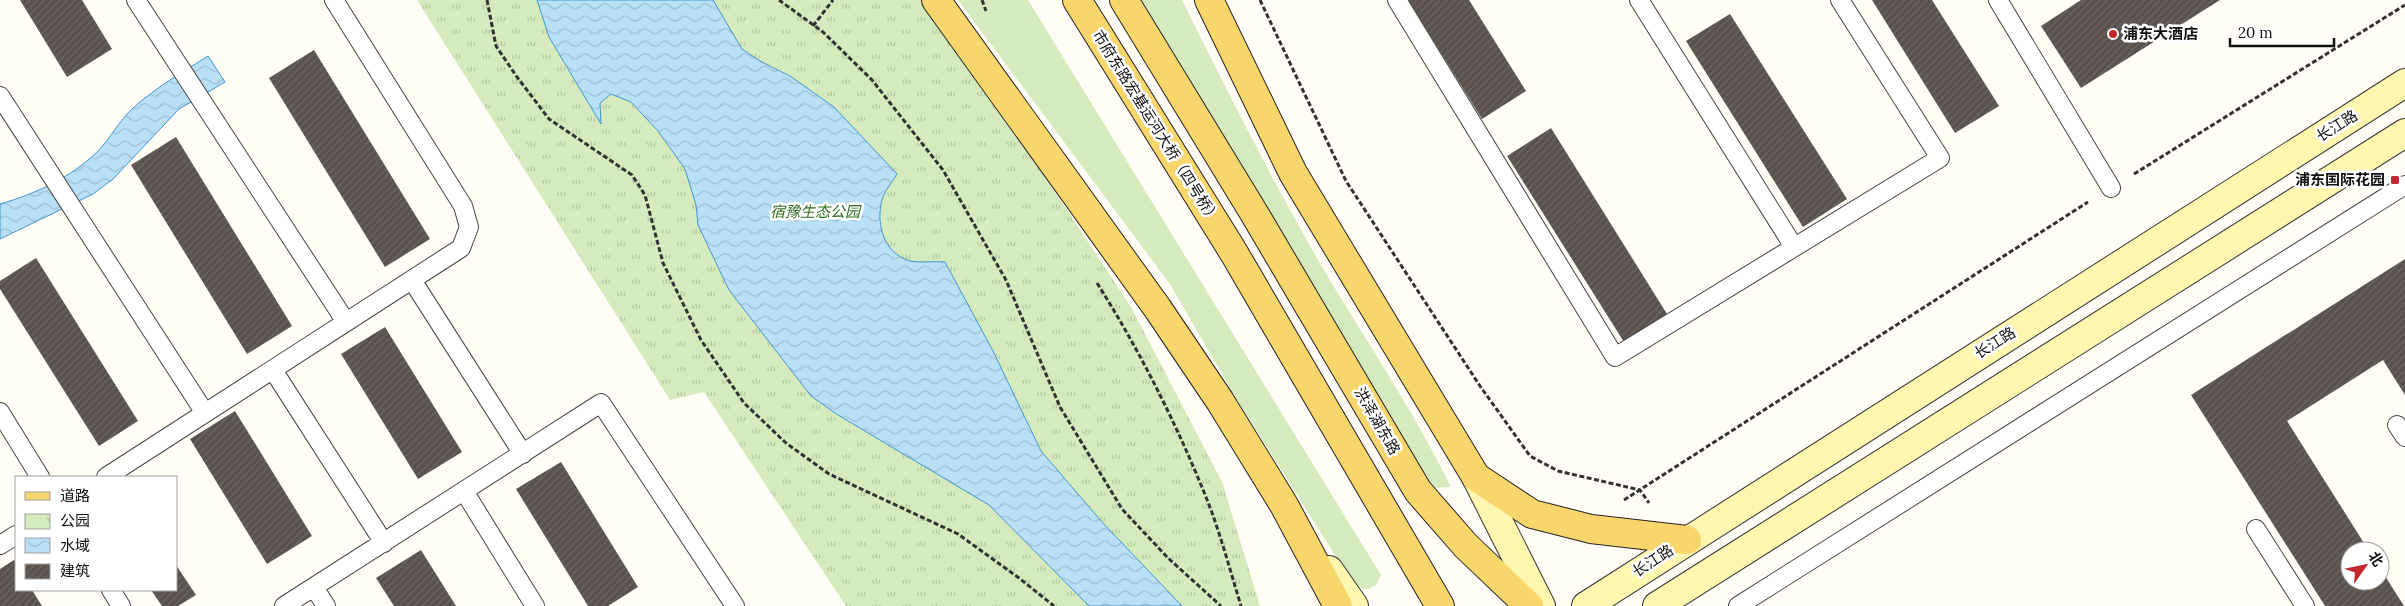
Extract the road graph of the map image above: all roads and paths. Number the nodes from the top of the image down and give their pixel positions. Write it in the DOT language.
graph roads {
  1 [pos="136,0"];
  2 [pos="334,0"];
  3 [pos="487,0"];
  4 [pos="833,0"];
  5 [pos="936,0"];
  6 [pos="1077,0"];
  7 [pos="1124,0"];
  8 [pos="1209,0"];
  9 [pos="1260,0"];
  10 [pos="1397,0"];
  11 [pos="1639,0"];
  12 [pos="1840,0"];
  13 [pos="1998,0"];
  14 [pos="779,1"];
  15 [pos="2405,5"];
  16 [pos="813,26"];
  17 [pos="2405,82"];
  18 [pos="0,96"];
  19 [pos="2405,133"];
  20 [pos="2405,185"];
  21 [pos="2111,188"];
  22 [pos="1794,247"];
  23 [pos="1094,277"];
  24 [pos="412,280"];
  25 [pos="346,322"];
  26 [pos="273,370"];
  27 [pos="0,412"];
  28 [pos="205,413"];
  29 [pos="523,454"];
  30 [pos="39,476"];
  31 [pos="108,476"];
  32 [pos="1476,477"];
  33 [pos="464,491"];
  34 [pos="1284,505"];
  35 [pos="2256,529"];
  36 [pos="15,536"];
  37 [pos="1687,540"];
  38 [pos="384,543"];
  39 [pos="0,545"];
  40 [pos="314,587"];
  41 [pos="112,591"];
  42 [pos="121,606"];
  43 [pos="284,606"];
  44 [pos="326,606"];
  45 [pos="535,606"];
  46 [pos="735,606"];
  47 [pos="1054,606"];
  48 [pos="1221,606"];
  49 [pos="1241,606"];
  50 [pos="1338,606"];
  51 [pos="1354,606"];
  52 [pos="1440,606"];
  53 [pos="1529,606"];
  54 [pos="1541,606"];
  55 [pos="1586,606"];
  56 [pos="1657,606"];
  57 [pos="1738,606"];
  58 [pos="2305,606"];
  1 -- 25 [label="lane"];
  2 -- 24 [label="lane"];
  3 -- 47 [label="path"];
  4 -- 16 [label="path"];
  5 -- 34 [label="main road"];
  6 -- 52 [label="main road, 市府东路宏基运河大桥（四号桥）"];
  7 -- 53 [label="main road, 洪泽湖东路"];
  8 -- 32 [label="main road"];
  9 -- 21 [label="path"];
  10 -- 22 [label="lane"];
  11 -- 22 [label="lane"];
  12 -- 22 [label="lane"];
  13 -- 21 [label="lane"];
  14 -- 16 [label="path"];
  15 -- 21 [label="path"];
  16 -- 48 [label="path"];
  17 -- 37 [label="street, 长江路"];
  18 -- 28 [label="lane"];
  19 -- 56 [label="street"];
  20 -- 57 [label="lane"];
  23 -- 49 [label="path"];
  24 -- 25 [label="lane"];
  24 -- 29 [label="lane"];
  25 -- 26 [label="lane"];
  26 -- 28 [label="lane"];
  26 -- 38 [label="lane"];
  27 -- 30 [label="lane"];
  28 -- 31 [label="lane"];
  29 -- 33 [label="lane"];
  29 -- 46 [label="lane"];
  32 -- 37 [label="main road"];
  32 -- 54 [label="street"];
  33 -- 38 [label="lane"];
  33 -- 45 [label="lane"];
  34 -- 50 [label="main road"];
  34 -- 51 [label="street"];
  35 -- 58 [label="lane"];
  36 -- 39 [label="lane"];
  37 -- 55 [label="street, 长江路"];
  38 -- 40 [label="lane"];
  40 -- 43 [label="lane"];
  40 -- 44 [label="lane"];
  41 -- 42 [label="lane"];
}
